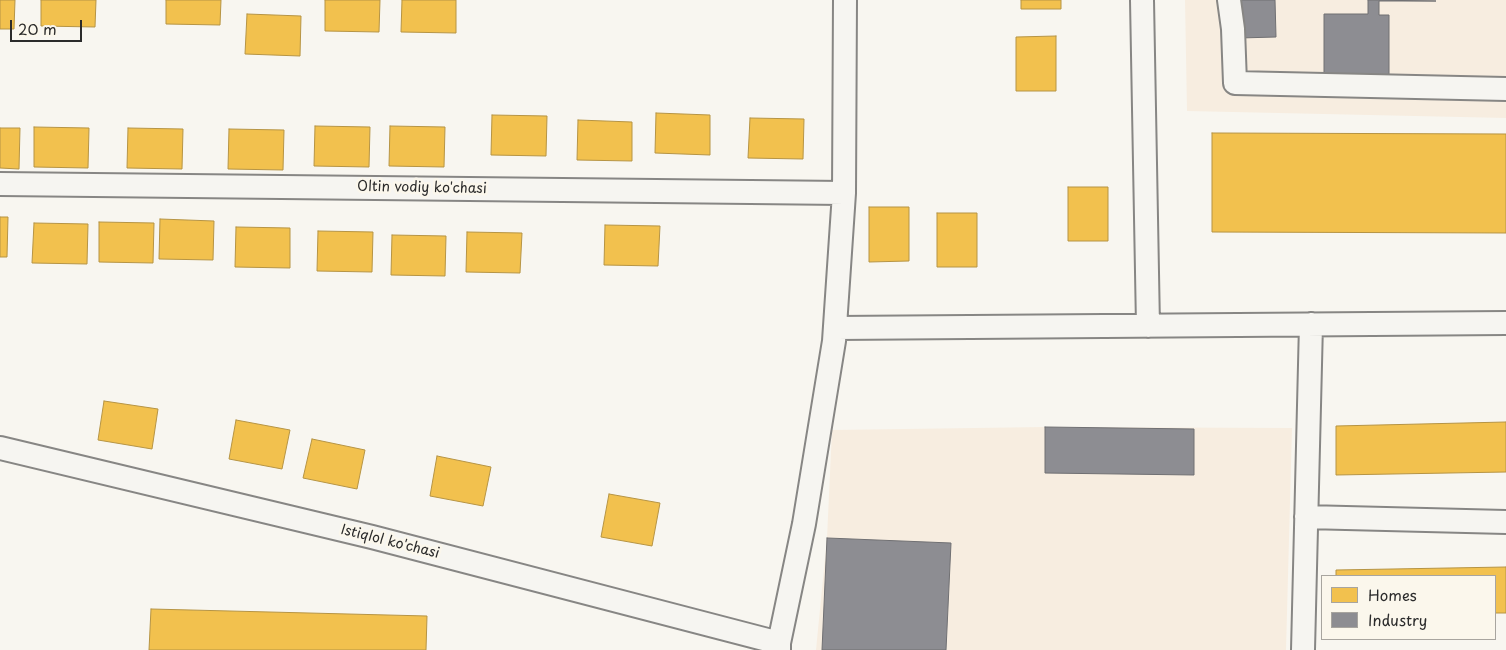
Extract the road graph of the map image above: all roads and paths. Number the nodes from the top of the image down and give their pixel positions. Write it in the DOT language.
graph roads {
  1 [pos="845,0"];
  2 [pos="1142,0"];
  3 [pos="1229,0"];
  4 [pos="1506,89"];
  5 [pos="0,184"];
  6 [pos="844,193"];
  7 [pos="1506,323"];
  8 [pos="1311,324"];
  9 [pos="1148,326"];
  10 [pos="836,328"];
  11 [pos="0,448"];
  12 [pos="1306,517"];
  13 [pos="1506,522"];
  14 [pos="778,647"];
  15 [pos="1303,650"];
  1 -- 6 [label="street"];
  2 -- 9 [label="street"];
  3 -- 4 [label="street"];
  5 -- 6 [label="street, Oltin vodiy ko'chasi"];
  6 -- 10 [label="street"];
  7 -- 8 [label="street"];
  8 -- 9 [label="street"];
  8 -- 12 [label="street"];
  9 -- 10 [label="street"];
  10 -- 14 [label="street"];
  11 -- 14 [label="street, Istiqlol ko'chasi"];
  12 -- 13 [label="street"];
  12 -- 15 [label="street"];
}
